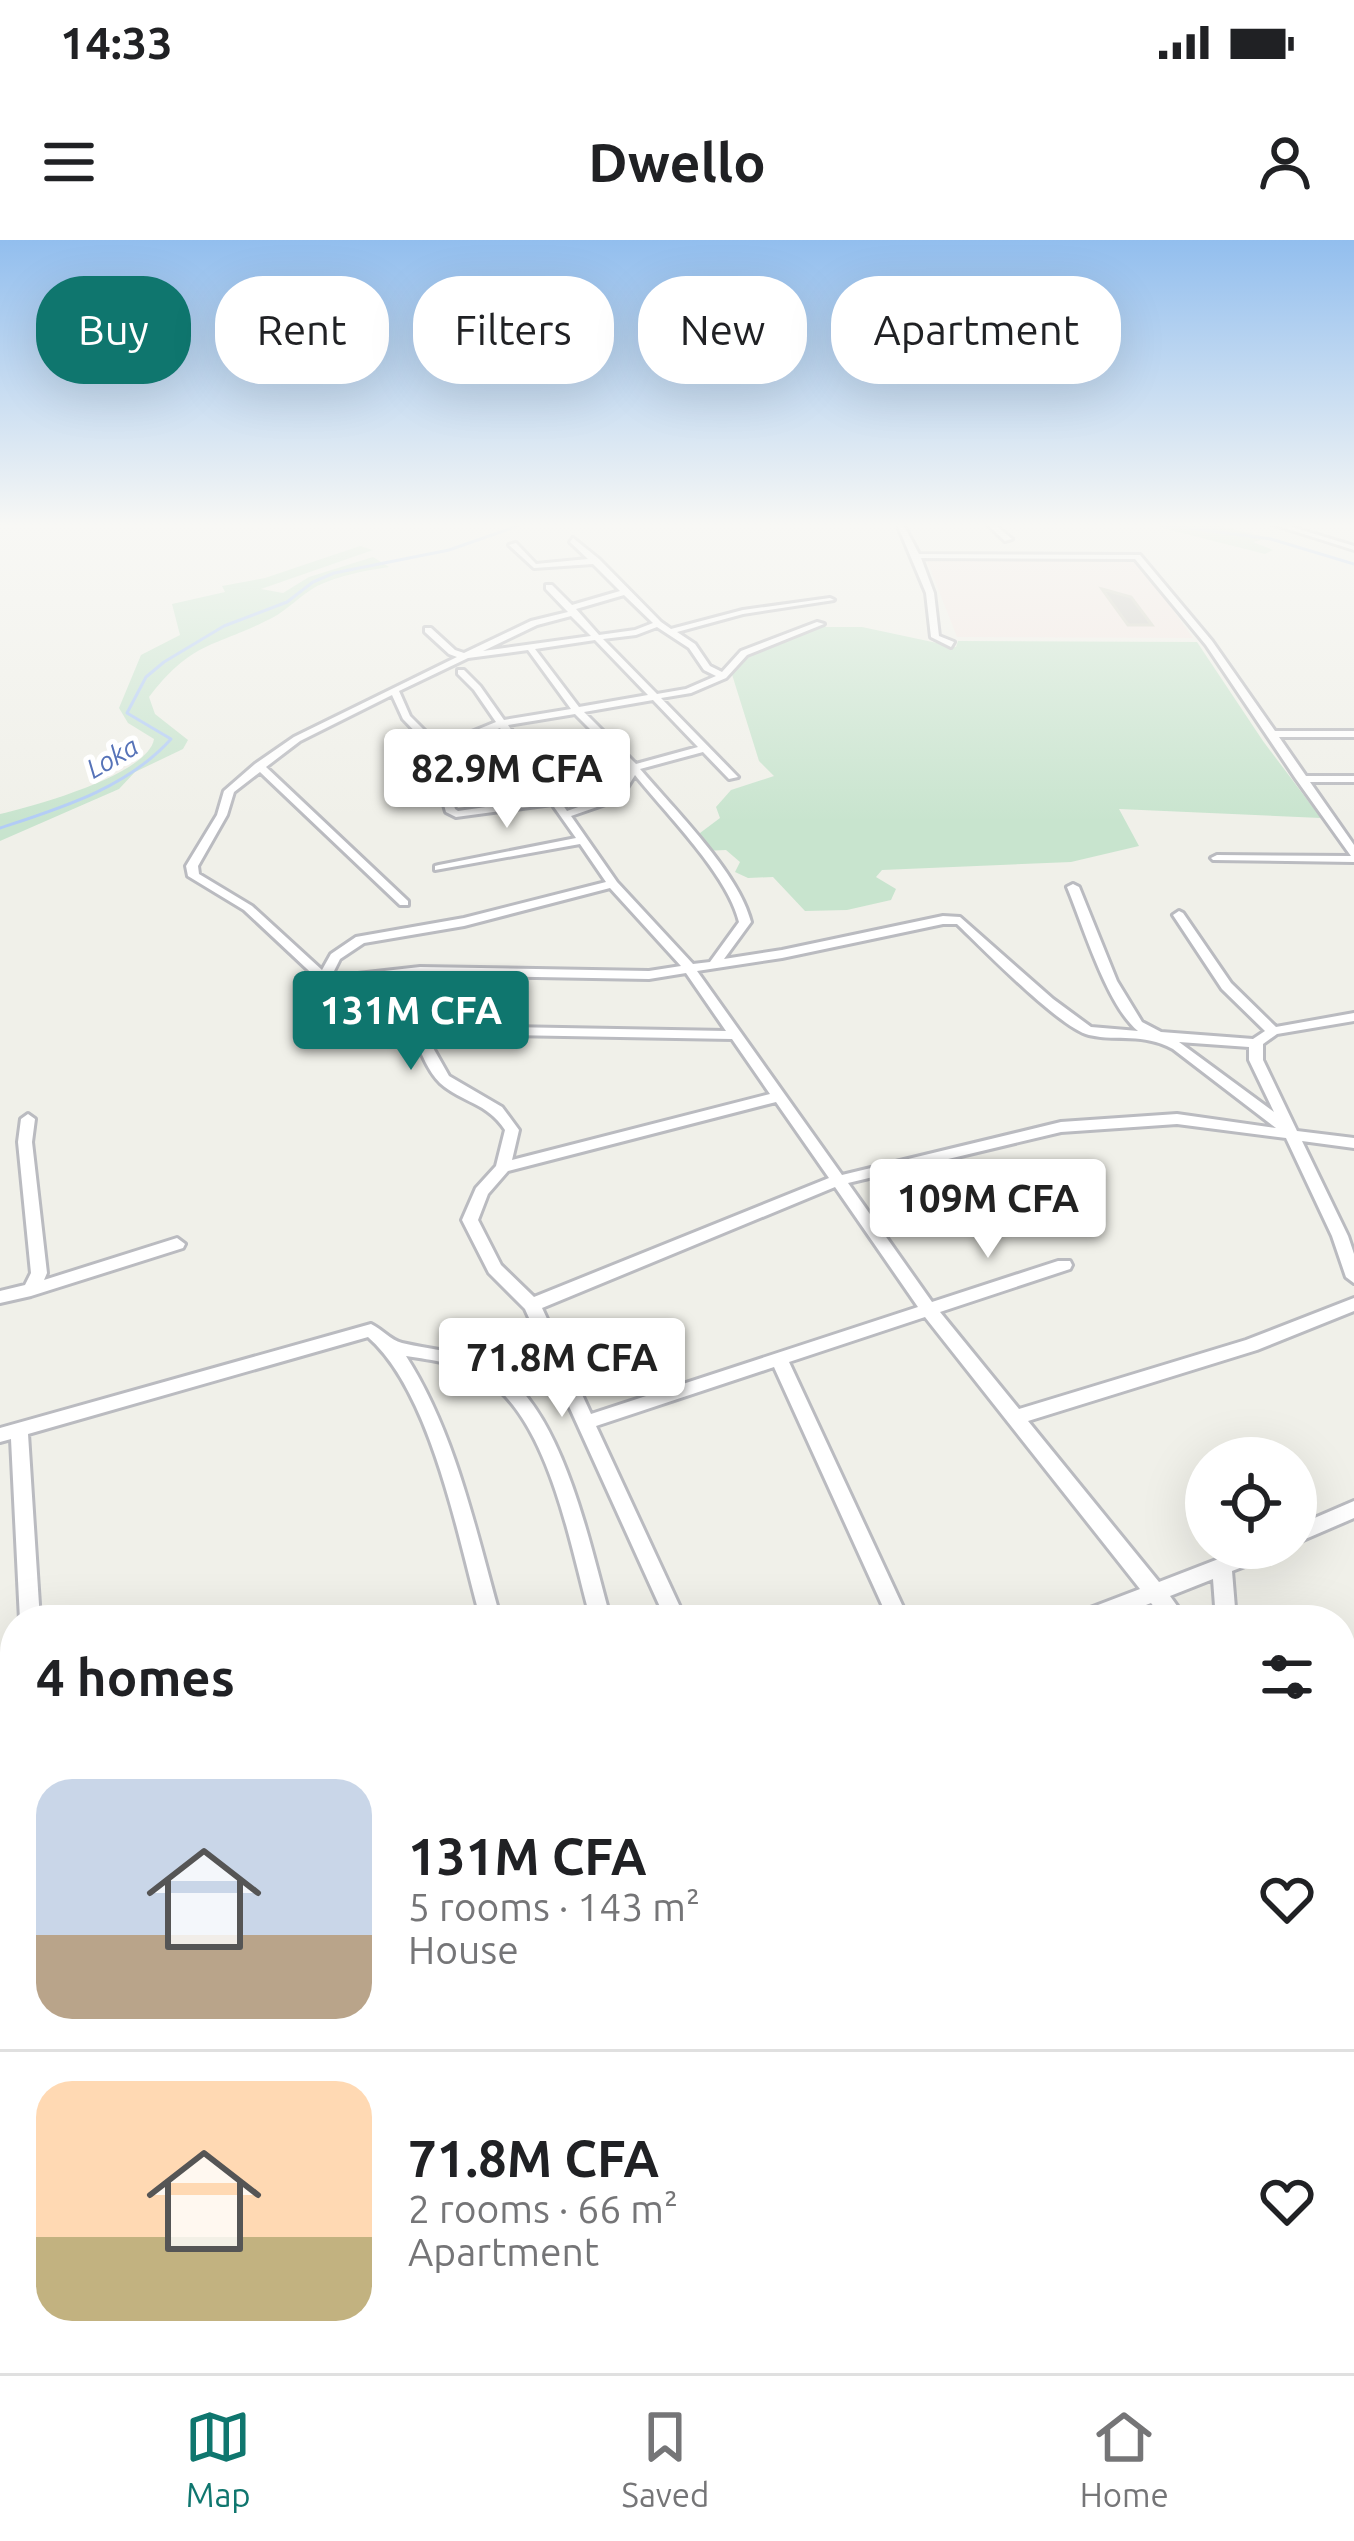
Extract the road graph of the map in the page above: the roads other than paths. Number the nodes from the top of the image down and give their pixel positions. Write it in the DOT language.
graph roads {
  1 [pos="533,624"];
  2 [pos="585,624"];
  3 [pos="658,624"];
  4 [pos="700,624"];
  5 [pos="820,624"];
  6 [pos="934,624"];
  7 [pos="1194,624"];
  8 [pos="428,630"];
  9 [pos="669,632"];
  10 [pos="598,637"];
  11 [pos="951,644"];
  12 [pos="530,647"];
  13 [pos="463,656"];
  14 [pos="460,672"];
  15 [pos="723,676"];
  16 [pos="394,690"];
  17 [pos="657,698"];
  18 [pos="574,708"];
  19 [pos="500,724"];
  20 [pos="1272,734"];
  21 [pos="1354,734"];
  22 [pos="705,748"];
  23 [pos="437,755"];
  24 [pos="260,766"];
  25 [pos="634,769"];
  26 [pos="734,777"];
  27 [pos="1300,778"];
  28 [pos="1354,779"];
  29 [pos="555,800"];
  30 [pos="566,814"];
  31 [pos="584,840"];
  32 [pos="1354,856"];
  33 [pos="1217,859"];
  34 [pos="439,868"];
  35 [pos="613,884"];
  36 [pos="1072,887"];
  37 [pos="404,903"];
  38 [pos="1179,916"];
  39 [pos="714,965"];
  40 [pos="688,968"];
  41 [pos="328,979"];
  42 [pos="1354,1017"];
  43 [pos="1273,1030"];
  44 [pos="731,1035"];
  45 [pos="1153,1035"];
  46 [pos="420,1036"];
  47 [pos="1256,1043"];
  48 [pos="777,1097"];
  49 [pos="28,1119"];
  50 [pos="1291,1132"];
  51 [pos="1354,1143"];
  52 [pos="503,1167"];
  53 [pos="836,1180"];
  54 [pos="178,1244"];
  55 [pos="1064,1265"];
  56 [pos="1354,1277"];
  57 [pos="31,1290"];
  58 [pos="0,1297"];
  59 [pos="1354,1304"];
  60 [pos="532,1305"];
  61 [pos="928,1310"];
  62 [pos="393,1348"];
  63 [pos="780,1362"];
  64 [pos="1016,1417"];
  65 [pos="587,1422"];
  66 [pos="9,1432"];
  67 [pos="1354,1510"];
  68 [pos="1317,1526"];
  69 [pos="1222,1570"];
  70 [pos="1154,1593"];
  71 [pos="28,1605"];
  72 [pos="486,1605"];
  73 [pos="597,1605"];
  74 [pos="669,1605"];
  75 [pos="892,1605"];
  76 [pos="1123,1605"];
  77 [pos="1164,1605"];
  78 [pos="1225,1605"];
  1 -- 13 [label="street"];
  2 -- 10 [label="street"];
  3 -- 9 [label="street"];
  3 -- 10 [label="street"];
  4 -- 9 [label="street"];
  5 -- 15 [label="street"];
  6 -- 11 [label="street"];
  7 -- 20 [label="street"];
  8 -- 13 [label="street"];
  9 -- 15 [label="street"];
  10 -- 12 [label="street"];
  10 -- 17 [label="street"];
  12 -- 13 [label="street"];
  12 -- 18 [label="street"];
  13 -- 16 [label="street"];
  14 -- 19 [label="street"];
  15 -- 17 [label="street"];
  16 -- 23 [label="street"];
  16 -- 24 [label="street"];
  17 -- 18 [label="street"];
  17 -- 22 [label="street"];
  18 -- 19 [label="street"];
  18 -- 25 [label="street"];
  19 -- 23 [label="street"];
  19 -- 29 [label="street"];
  20 -- 21 [label="street"];
  20 -- 27 [label="street"];
  22 -- 25 [label="street"];
  22 -- 26 [label="street"];
  23 -- 29 [label="street"];
  24 -- 37 [label="street"];
  24 -- 41 [label="street"];
  25 -- 30 [label="street"];
  25 -- 39 [label="street"];
  27 -- 28 [label="street"];
  27 -- 32 [label="street"];
  29 -- 30 [label="street"];
  30 -- 31 [label="street"];
  31 -- 34 [label="street"];
  31 -- 35 [label="street"];
  32 -- 33 [label="street"];
  35 -- 40 [label="street"];
  35 -- 41 [label="street"];
  36 -- 45 [label="street"];
  38 -- 43 [label="street"];
  39 -- 40 [label="street"];
  39 -- 45 [label="street"];
  40 -- 41 [label="street"];
  40 -- 44 [label="street"];
  41 -- 46 [label="street"];
  42 -- 43 [label="street"];
  43 -- 47 [label="street"];
  44 -- 46 [label="street"];
  44 -- 48 [label="street"];
  45 -- 47 [label="street"];
  45 -- 50 [label="street"];
  46 -- 52 [label="street"];
  47 -- 50 [label="street"];
  48 -- 52 [label="street"];
  48 -- 53 [label="street"];
  49 -- 57 [label="street"];
  50 -- 51 [label="street"];
  50 -- 53 [label="street"];
  50 -- 56 [label="street"];
  52 -- 60 [label="street"];
  53 -- 60 [label="street"];
  53 -- 61 [label="street"];
  54 -- 57 [label="street"];
  55 -- 61 [label="street"];
  57 -- 58 [label="street"];
  59 -- 64 [label="street"];
  60 -- 65 [label="street"];
  61 -- 63 [label="street"];
  61 -- 64 [label="street"];
  62 -- 66 [label="street"];
  62 -- 72 [label="street"];
  62 -- 73 [label="street"];
  63 -- 65 [label="street"];
  63 -- 75 [label="street"];
  64 -- 70 [label="street"];
  65 -- 74 [label="street"];
  66 -- 71 [label="street"];
  67 -- 68 [label="street"];
  69 -- 70 [label="street"];
  69 -- 78 [label="street"];
  70 -- 76 [label="street"];
  70 -- 77 [label="street"];
}
